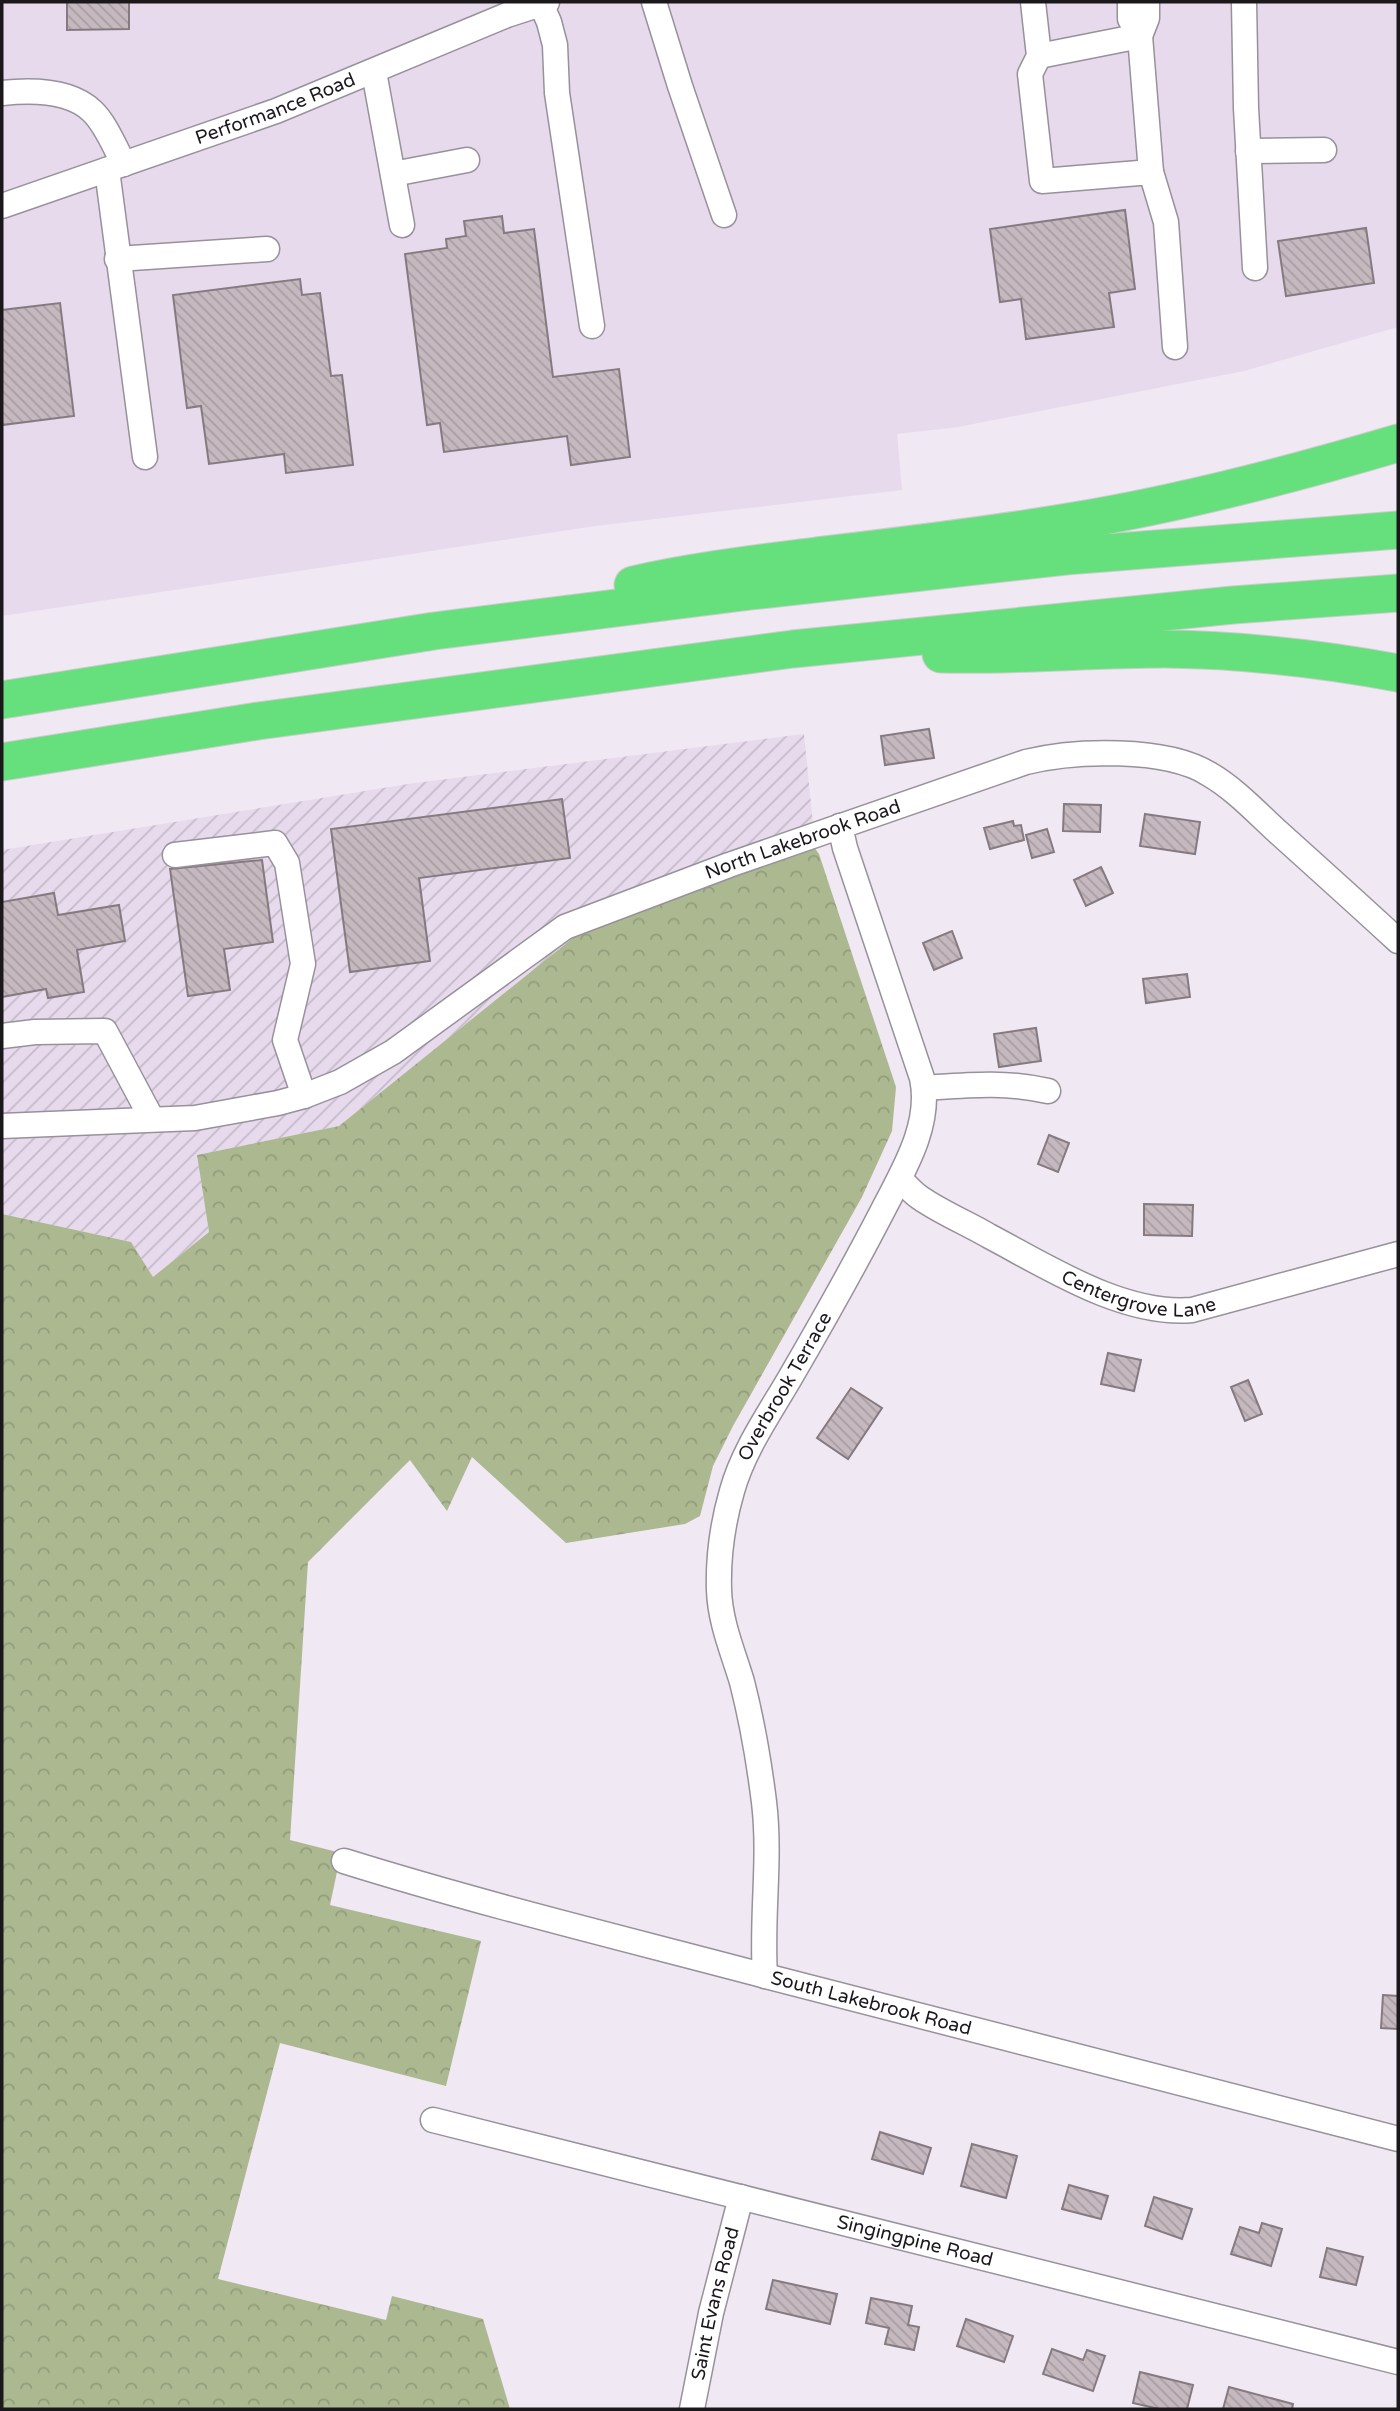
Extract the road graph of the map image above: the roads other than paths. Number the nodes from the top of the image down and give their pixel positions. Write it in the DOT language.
graph roads {
  1 [pos="654,2"];
  2 [pos="1033,2"];
  3 [pos="1130,2"];
  4 [pos="1147,2"];
  5 [pos="1244,2"];
  6 [pos="544,3"];
  7 [pos="1140,36"];
  8 [pos="1039,56"];
  9 [pos="374,72"];
  10 [pos="2,93"];
  11 [pos="1324,150"];
  12 [pos="1248,151"];
  13 [pos="467,160"];
  14 [pos="115,167"];
  15 [pos="1151,172"];
  16 [pos="393,174"];
  17 [pos="2,206"];
  18 [pos="724,215"];
  19 [pos="402,225"];
  20 [pos="267,249"];
  21 [pos="117,259"];
  22 [pos="1255,268"];
  23 [pos="592,326"];
  24 [pos="1175,346"];
  25 [pos="1398,443"];
  26 [pos="145,457"];
  27 [pos="1398,530"];
  28 [pos="1398,593"];
  29 [pos="434,631"];
  30 [pos="793,649"];
  31 [pos="1398,673"];
  32 [pos="2,700"];
  33 [pos="2,762"];
  34 [pos="840,826"];
  35 [pos="175,855"];
  36 [pos="1398,941"];
  37 [pos="2,1035"];
  38 [pos="924,1088"];
  39 [pos="1048,1091"];
  40 [pos="304,1096"];
  41 [pos="152,1119"];
  42 [pos="2,1126"];
  43 [pos="900,1178"];
  44 [pos="1398,1254"];
  45 [pos="344,1861"];
  46 [pos="765,1976"];
  47 [pos="433,2120"];
  48 [pos="1398,2139"];
  49 [pos="741,2197"];
  50 [pos="1398,2361"];
  51 [pos="692,2409"];
  1 -- 18 [label="street"];
  2 -- 8 [label="street"];
  3 -- 7 [label="street"];
  4 -- 7 [label="street"];
  5 -- 12 [label="street"];
  6 -- 9 [label="street, Performance Road"];
  6 -- 23 [label="street"];
  7 -- 8 [label="street"];
  7 -- 15 [label="street"];
  8 -- 15 [label="street"];
  9 -- 14 [label="street, Performance Road"];
  9 -- 16 [label="street"];
  10 -- 14 [label="street"];
  11 -- 12 [label="street"];
  12 -- 22 [label="street"];
  13 -- 16 [label="street"];
  14 -- 17 [label="street, Performance Road"];
  14 -- 21 [label="street"];
  15 -- 24 [label="street"];
  16 -- 19 [label="street"];
  20 -- 21 [label="street"];
  21 -- 26 [label="street"];
  25 -- 29 [label="highway"];
  27 -- 29 [label="highway"];
  28 -- 30 [label="highway"];
  29 -- 32 [label="highway"];
  30 -- 31 [label="highway"];
  30 -- 33 [label="highway"];
  34 -- 36 [label="street, North Lakebrook Road"];
  34 -- 38 [label="street, Overbrook Terrace"];
  34 -- 40 [label="street, North Lakebrook Road"];
  35 -- 40 [label="street"];
  37 -- 41 [label="street"];
  38 -- 39 [label="street"];
  38 -- 43 [label="street, Overbrook Terrace"];
  40 -- 41 [label="street, North Lakebrook Road"];
  41 -- 42 [label="street, North Lakebrook Road"];
  43 -- 44 [label="street, Centergrove Lane"];
  43 -- 46 [label="street, Overbrook Terrace"];
  45 -- 46 [label="street, South Lakebrook Road"];
  46 -- 48 [label="street, South Lakebrook Road"];
  47 -- 49 [label="street, Singingpine Road"];
  49 -- 50 [label="street, Singingpine Road"];
  49 -- 51 [label="street, Saint Evans Road"];
}
